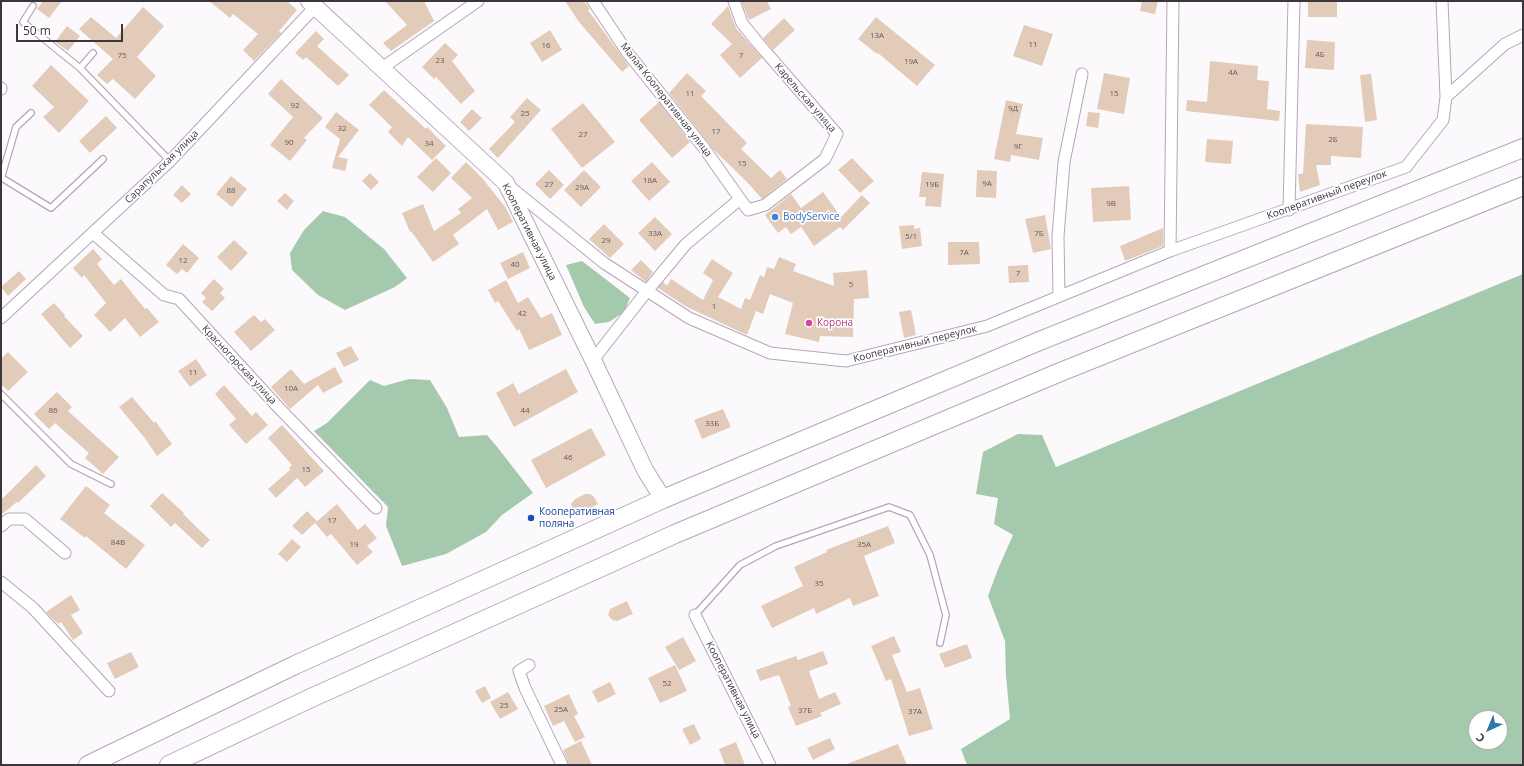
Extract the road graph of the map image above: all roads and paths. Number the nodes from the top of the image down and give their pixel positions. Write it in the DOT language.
graph roads {
  1 [pos="478,1"];
  2 [pos="593,1"];
  3 [pos="734,1"];
  4 [pos="1173,1"];
  5 [pos="1294,1"];
  6 [pos="1442,1"];
  7 [pos="312,4"];
  8 [pos="33,6"];
  9 [pos="1523,35"];
  10 [pos="93,53"];
  11 [pos="80,68"];
  12 [pos="382,68"];
  13 [pos="1082,74"];
  14 [pos="1446,97"];
  15 [pos="31,113"];
  16 [pos="1523,148"];
  17 [pos="102,159"];
  18 [pos="170,161"];
  19 [pos="1,178"];
  20 [pos="506,183"];
  21 [pos="1523,186"];
  22 [pos="740,199"];
  23 [pos="1289,210"];
  24 [pos="93,233"];
  25 [pos="1170,251"];
  26 [pos="647,291"];
  27 [pos="1059,296"];
  28 [pos="2,315"];
  29 [pos="593,360"];
  30 [pos="1,394"];
  31 [pos="111,484"];
  32 [pos="663,499"];
  33 [pos="376,508"];
  34 [pos="1,526"];
  35 [pos="65,553"];
  36 [pos="1,582"];
  37 [pos="695,615"];
  38 [pos="940,643"];
  39 [pos="529,665"];
  40 [pos="109,691"];
  41 [pos="88,765"];
  42 [pos="169,765"];
  43 [pos="562,765"];
  44 [pos="770,765"];
  1 -- 12 [label="street"];
  2 -- 22 [label="street, Малая Кооперативная улица"];
  3 -- 22 [label="street, Карельская улица"];
  4 -- 25 [label="street"];
  5 -- 23 [label="street"];
  6 -- 14 [label="street, Кооперативный переулок"];
  7 -- 12 [label="street, Кооперативная улица"];
  7 -- 18 [label="street, Сарапульская улица"];
  8 -- 11 [label="lane"];
  9 -- 14 [label="street"];
  10 -- 11 [label="lane"];
  11 -- 18 [label="lane"];
  12 -- 20 [label="street, Кооперативная улица"];
  13 -- 27 [label="street"];
  14 -- 23 [label="street, Кооперативный переулок"];
  15 -- 19 [label="lane"];
  16 -- 32 [label="main road"];
  17 -- 19 [label="lane"];
  18 -- 24 [label="street, Сарапульская улица"];
  20 -- 26 [label="street, Кооперативный переулок"];
  20 -- 29 [label="street, Кооперативная улица"];
  21 -- 42 [label="main road"];
  22 -- 26 [label="street"];
  23 -- 25 [label="street, Кооперативный переулок"];
  24 -- 28 [label="street, Сарапульская улица"];
  24 -- 33 [label="street, Красногорская улица"];
  25 -- 27 [label="street, Кооперативный переулок"];
  26 -- 27 [label="street, Кооперативный переулок"];
  26 -- 29 [label="street"];
  29 -- 32 [label="street, Кооперативная улица"];
  30 -- 31 [label="lane"];
  32 -- 41 [label="main road"];
  34 -- 35 [label="street"];
  36 -- 40 [label="street"];
  37 -- 38 [label="lane"];
  37 -- 44 [label="street, Кооперативная улица"];
  39 -- 43 [label="street"];
}
